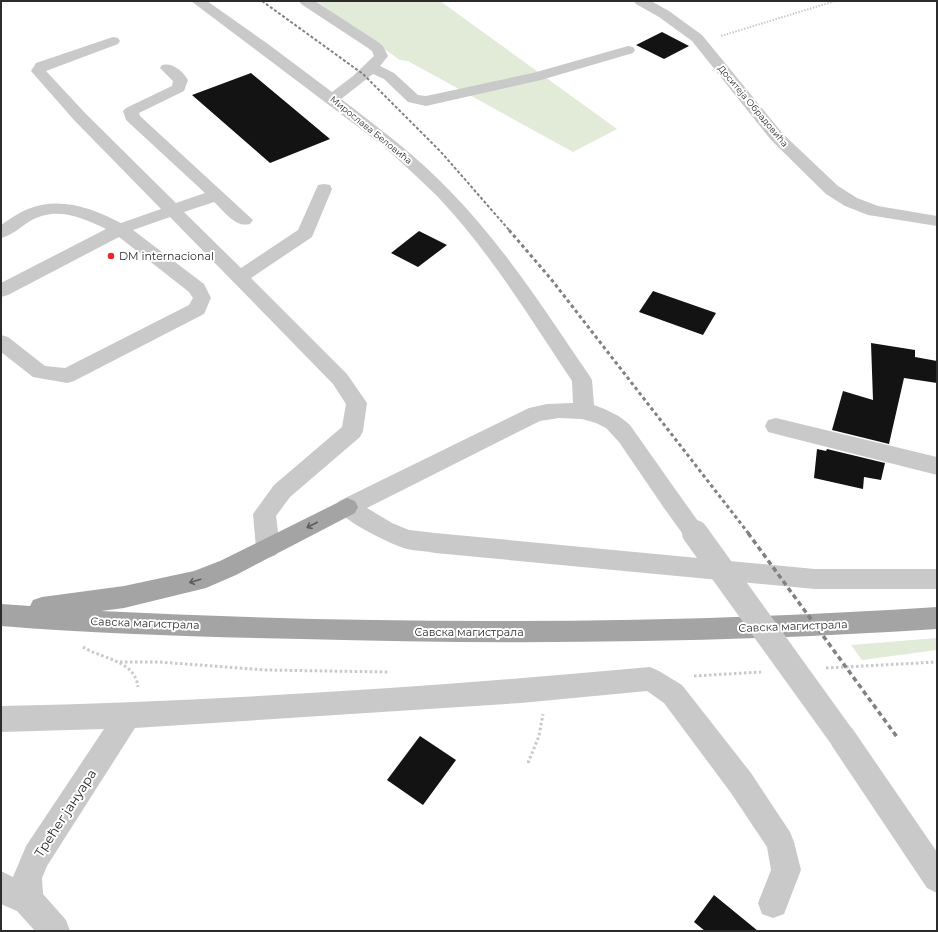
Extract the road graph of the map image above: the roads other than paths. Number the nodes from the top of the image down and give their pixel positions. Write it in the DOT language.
graph roads {
  1 [pos="198,1"];
  2 [pos="306,1"];
  3 [pos="641,1"];
  4 [pos="113,41"];
  5 [pos="628,50"];
  6 [pos="371,67"];
  7 [pos="167,68"];
  8 [pos="332,98"];
  9 [pos="324,189"];
  10 [pos="216,195"];
  11 [pos="173,211"];
  12 [pos="244,220"];
  13 [pos="937,221"];
  14 [pos="120,229"];
  15 [pos="1,232"];
  16 [pos="239,278"];
  17 [pos="1,291"];
  18 [pos="1,342"];
  19 [pos="583,411"];
  20 [pos="776,426"];
  21 [pos="937,466"];
  22 [pos="347,507"];
  23 [pos="268,548"];
  24 [pos="937,579"];
  25 [pos="1,612"];
  26 [pos="1,615"];
  27 [pos="937,618"];
  28 [pos="128,716"];
  29 [pos="1,719"];
  30 [pos="937,878"];
  31 [pos="1,886"];
  32 [pos="28,900"];
  33 [pos="773,903"];
  34 [pos="55,931"];
  1 -- 8 [label="street, Мирослава Беловића"];
  2 -- 6 [label="street"];
  3 -- 13 [label="street, Доситеја Обрадовића"];
  4 -- 11 [label="street"];
  5 -- 6 [label="street"];
  6 -- 8 [label="street"];
  7 -- 10 [label="street"];
  8 -- 19 [label="street, Мирослава Беловића"];
  9 -- 16 [label="street"];
  10 -- 11 [label="street"];
  10 -- 12 [label="street"];
  11 -- 14 [label="street"];
  11 -- 16 [label="street"];
  14 -- 15 [label="street"];
  14 -- 17 [label="street"];
  14 -- 18 [label="street"];
  16 -- 23 [label="street"];
  19 -- 22 [label="street"];
  19 -- 30 [label="street, bridge"];
  20 -- 21 [label="street"];
  22 -- 23 [label="main road, one-way"];
  22 -- 24 [label="street"];
  23 -- 25 [label="main road, one-way"];
  26 -- 27 [label="main road, Савска магистрала"];
  28 -- 29 [label="street"];
  28 -- 32 [label="street, Трећег јануара"];
  28 -- 33 [label="street"];
  31 -- 32 [label="street"];
  32 -- 34 [label="street"];
}
